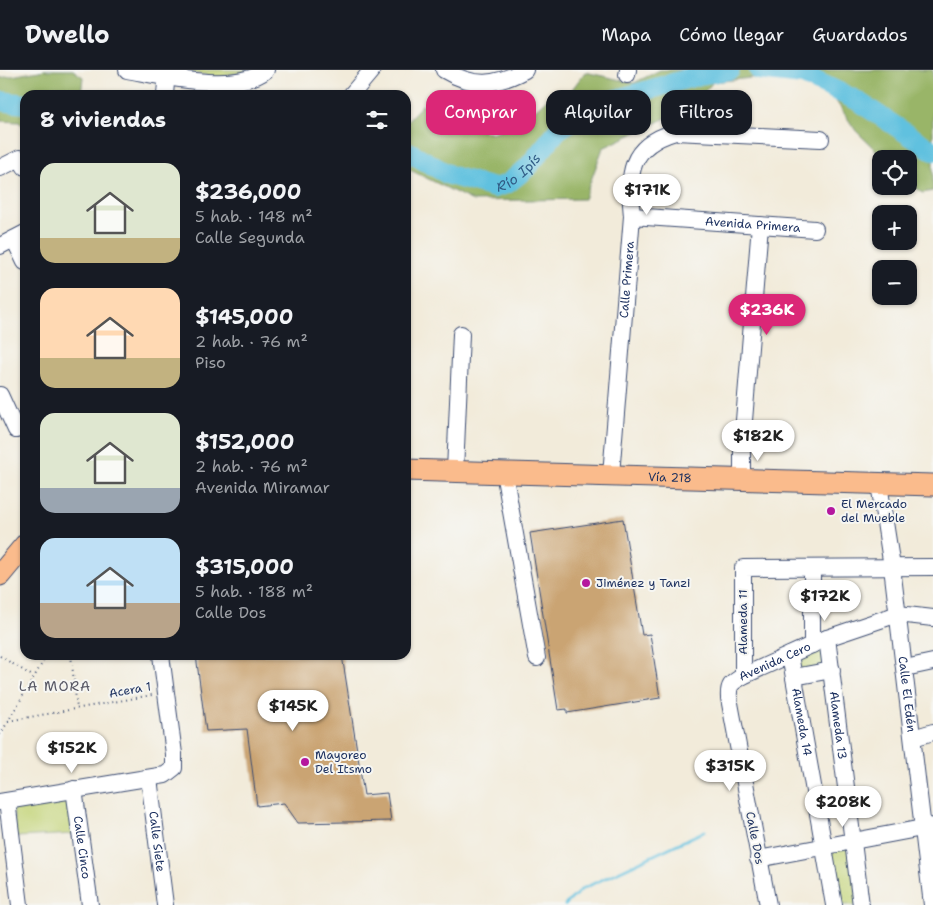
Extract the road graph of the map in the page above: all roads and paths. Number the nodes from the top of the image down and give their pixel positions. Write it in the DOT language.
graph roads {
  1 [pos="127,70"];
  2 [pos="266,70"];
  3 [pos="372,70"];
  4 [pos="444,70"];
  5 [pos="525,70"];
  6 [pos="167,73"];
  7 [pos="165,90"];
  8 [pos="356,90"];
  9 [pos="821,138"];
  10 [pos="20,163"];
  11 [pos="0,168"];
  12 [pos="632,216"];
  13 [pos="760,225"];
  14 [pos="815,228"];
  15 [pos="13,240"];
  16 [pos="20,253"];
  17 [pos="461,334"];
  18 [pos="0,395"];
  19 [pos="0,424"];
  20 [pos="20,432"];
  21 [pos="411,470"];
  22 [pos="455,471"];
  23 [pos="504,472"];
  24 [pos="611,475"];
  25 [pos="742,479"];
  26 [pos="879,484"];
  27 [pos="933,485"];
  28 [pos="20,551"];
  29 [pos="892,567"];
  30 [pos="812,568"];
  31 [pos="933,568"];
  32 [pos="0,575"];
  33 [pos="898,614"];
  34 [pos="933,618"];
  35 [pos="827,638"];
  36 [pos="812,645"];
  37 [pos="790,655"];
  38 [pos="0,656"];
  39 [pos="537,658"];
  40 [pos="44,660"];
  41 [pos="71,660"];
  42 [pos="162,660"];
  43 [pos="933,662"];
  44 [pos="905,668"];
  45 [pos="832,670"];
  46 [pos="794,676"];
  47 [pos="34,677"];
  48 [pos="737,679"];
  49 [pos="167,693"];
  50 [pos="76,709"];
  51 [pos="8,721"];
  52 [pos="933,732"];
  53 [pos="0,735"];
  54 [pos="913,738"];
  55 [pos="149,778"];
  56 [pos="74,790"];
  57 [pos="3,802"];
  58 [pos="928,827"];
  59 [pos="853,842"];
  60 [pos="823,848"];
  61 [pos="758,859"];
  62 [pos="20,905"];
  63 [pos="90,905"];
  64 [pos="165,905"];
  65 [pos="768,905"];
  66 [pos="834,905"];
  67 [pos="861,905"];
  68 [pos="932,905"];
  1 -- 6 [label="street"];
  2 -- 6 [label="street"];
  3 -- 8 [label="street"];
  4 -- 5 [label="street"];
  6 -- 7 [label="street"];
  9 -- 12 [label="street, Calle Primera"];
  10 -- 11 [label="street"];
  12 -- 13 [label="street, Avenida Primera"];
  12 -- 24 [label="street, Calle Primera"];
  13 -- 14 [label="street, Avenida Primera"];
  13 -- 25 [label="street"];
  15 -- 16 [label="street"];
  17 -- 22 [label="street"];
  18 -- 20 [label="street"];
  19 -- 20 [label="street"];
  21 -- 22 [label="main road, Vía 218"];
  22 -- 23 [label="main road, Vía 218"];
  23 -- 24 [label="main road, Vía 218"];
  23 -- 39 [label="street"];
  24 -- 25 [label="main road, Vía 218"];
  25 -- 26 [label="main road, Vía 218"];
  26 -- 27 [label="main road, Vía 218"];
  26 -- 29 [label="street, Calle El Edén"];
  28 -- 32 [label="main road"];
  29 -- 30 [label="street"];
  29 -- 31 [label="street"];
  29 -- 33 [label="street, Calle El Edén"];
  30 -- 36 [label="street"];
  30 -- 48 [label="street, Alameda 11"];
  33 -- 34 [label="street, Avenida Cero"];
  33 -- 35 [label="street, Avenida Cero"];
  33 -- 44 [label="street, Calle El Edén"];
  35 -- 36 [label="street, Avenida Cero"];
  35 -- 45 [label="street, Alameda 13"];
  36 -- 37 [label="street, Avenida Cero"];
  37 -- 46 [label="street, Alameda 14"];
  37 -- 48 [label="street, Avenida Cero"];
  38 -- 47 [label="path"];
  40 -- 47 [label="path"];
  41 -- 50 [label="path"];
  42 -- 49 [label="street"];
  43 -- 44 [label="street"];
  44 -- 54 [label="street, Calle El Edén"];
  45 -- 46 [label="street"];
  45 -- 59 [label="street, Alameda 13"];
  46 -- 60 [label="street, Alameda 14"];
  47 -- 51 [label="path"];
  48 -- 61 [label="street, Calle Dos"];
  49 -- 50 [label="path, Acera 1"];
  49 -- 55 [label="street"];
  50 -- 51 [label="path, Acera 1"];
  51 -- 53 [label="path"];
  52 -- 54 [label="street"];
  54 -- 58 [label="street, Calle El Edén"];
  55 -- 56 [label="street"];
  55 -- 64 [label="street, Calle Siete"];
  56 -- 57 [label="street"];
  56 -- 63 [label="street, Calle Cinco"];
  57 -- 62 [label="street"];
  58 -- 59 [label="street"];
  58 -- 68 [label="street, Calle El Edén"];
  59 -- 60 [label="street"];
  59 -- 67 [label="street, Alameda 13"];
  60 -- 61 [label="street"];
  60 -- 66 [label="street, Alameda 14"];
  61 -- 65 [label="street, Calle Dos"];
}
